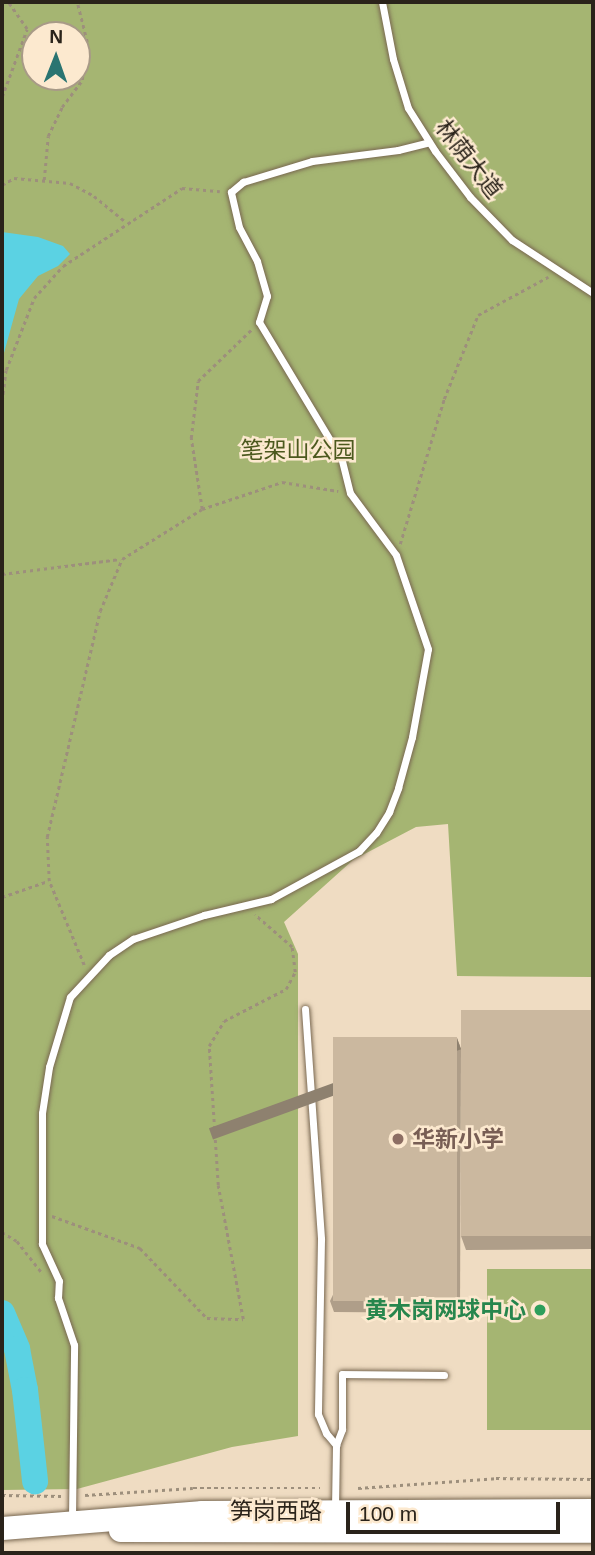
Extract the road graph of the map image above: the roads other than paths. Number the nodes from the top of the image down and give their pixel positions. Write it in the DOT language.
graph roads {
  1 [pos="382,2"];
  2 [pos="429,142"];
  3 [pos="593,293"];
  4 [pos="305,1009"];
  5 [pos="444,1375"];
  6 [pos="336,1445"];
  7 [pos="593,1510"];
  8 [pos="335,1511"];
  9 [pos="72,1522"];
  10 [pos="2,1528"];
  11 [pos="593,1531"];
  1 -- 2 [label="lane, 林荫大道"];
  2 -- 3 [label="lane, 林荫大道"];
  2 -- 9 [label="lane"];
  4 -- 6 [label="lane"];
  5 -- 6 [label="lane"];
  6 -- 8 [label="lane"];
  7 -- 8 [label="main road, 笋岗西路"];
  8 -- 9 [label="main road, 笋岗西路"];
  9 -- 10 [label="main road, 笋岗西路"];
  10 -- 11 [label="main road, 笋岗西路"];
}
